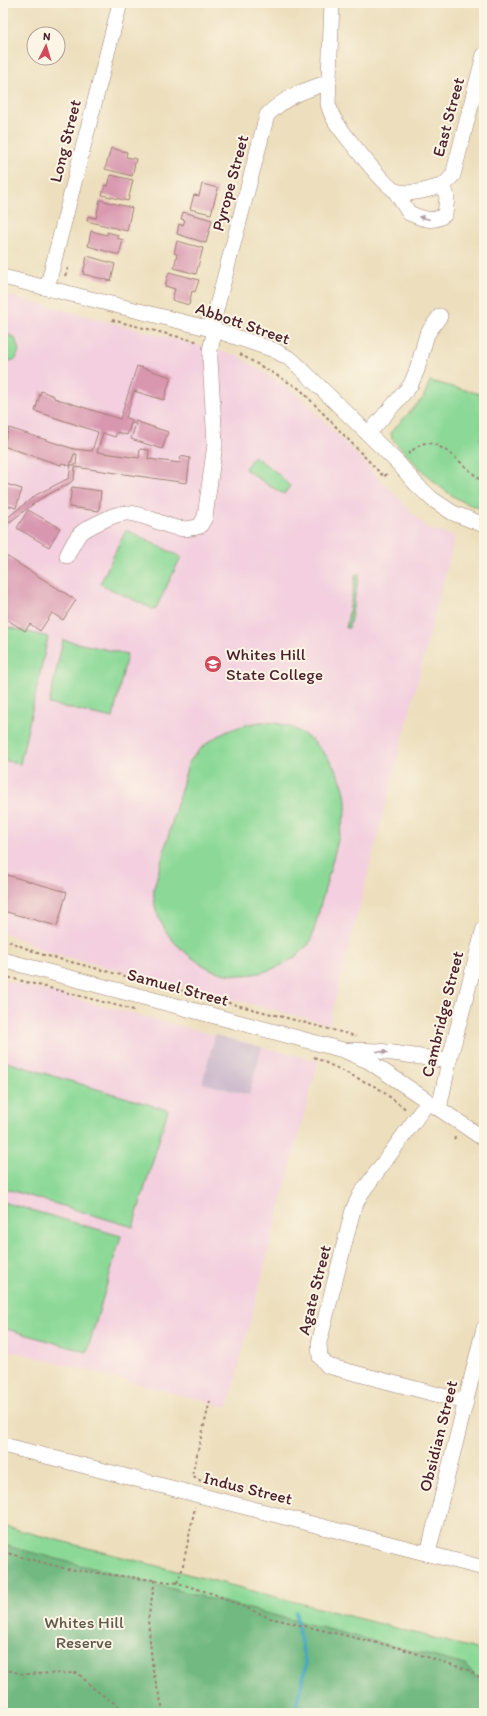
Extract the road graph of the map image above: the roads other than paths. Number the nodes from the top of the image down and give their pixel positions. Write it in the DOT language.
graph roads {
  1 [pos="120,3"];
  2 [pos="332,3"];
  3 [pos="484,55"];
  4 [pos="329,82"];
  5 [pos="444,185"];
  6 [pos="395,191"];
  7 [pos="3,277"];
  8 [pos="47,288"];
  9 [pos="440,316"];
  10 [pos="213,330"];
  11 [pos="368,434"];
  12 [pos="484,525"];
  13 [pos="67,556"];
  14 [pos="484,928"];
  15 [pos="3,960"];
  16 [pos="343,1050"];
  17 [pos="448,1061"];
  18 [pos="434,1106"];
  19 [pos="484,1139"];
  20 [pos="484,1328"];
  21 [pos="466,1402"];
  22 [pos="3,1445"];
  23 [pos="428,1554"];
  24 [pos="484,1568"];
  1 -- 8 [label="street, Long Street"];
  2 -- 4 [label="street"];
  3 -- 5 [label="street, East Street"];
  4 -- 6 [label="street"];
  4 -- 10 [label="street, Pyrope Street"];
  5 -- 6 [label="street"];
  5 -- 6 [label="street, one-way"];
  7 -- 8 [label="street, Abbott Street"];
  8 -- 10 [label="street, Abbott Street"];
  9 -- 11 [label="street"];
  10 -- 11 [label="street, Abbott Street"];
  10 -- 13 [label="street, Pyrope Street"];
  11 -- 12 [label="street, Abbott Street"];
  14 -- 17 [label="street, Cambridge Street"];
  15 -- 16 [label="street, Samuel Street"];
  16 -- 17 [label="street, Samuel Street, one-way"];
  16 -- 18 [label="street, Samuel Street"];
  17 -- 18 [label="street, Cambridge Street"];
  18 -- 19 [label="street, Samuel Street"];
  18 -- 21 [label="street, Agate Street"];
  20 -- 21 [label="street, Obsidian Street"];
  21 -- 23 [label="street, Obsidian Street"];
  22 -- 23 [label="street, Indus Street"];
  23 -- 24 [label="street, Indus Street"];
}
